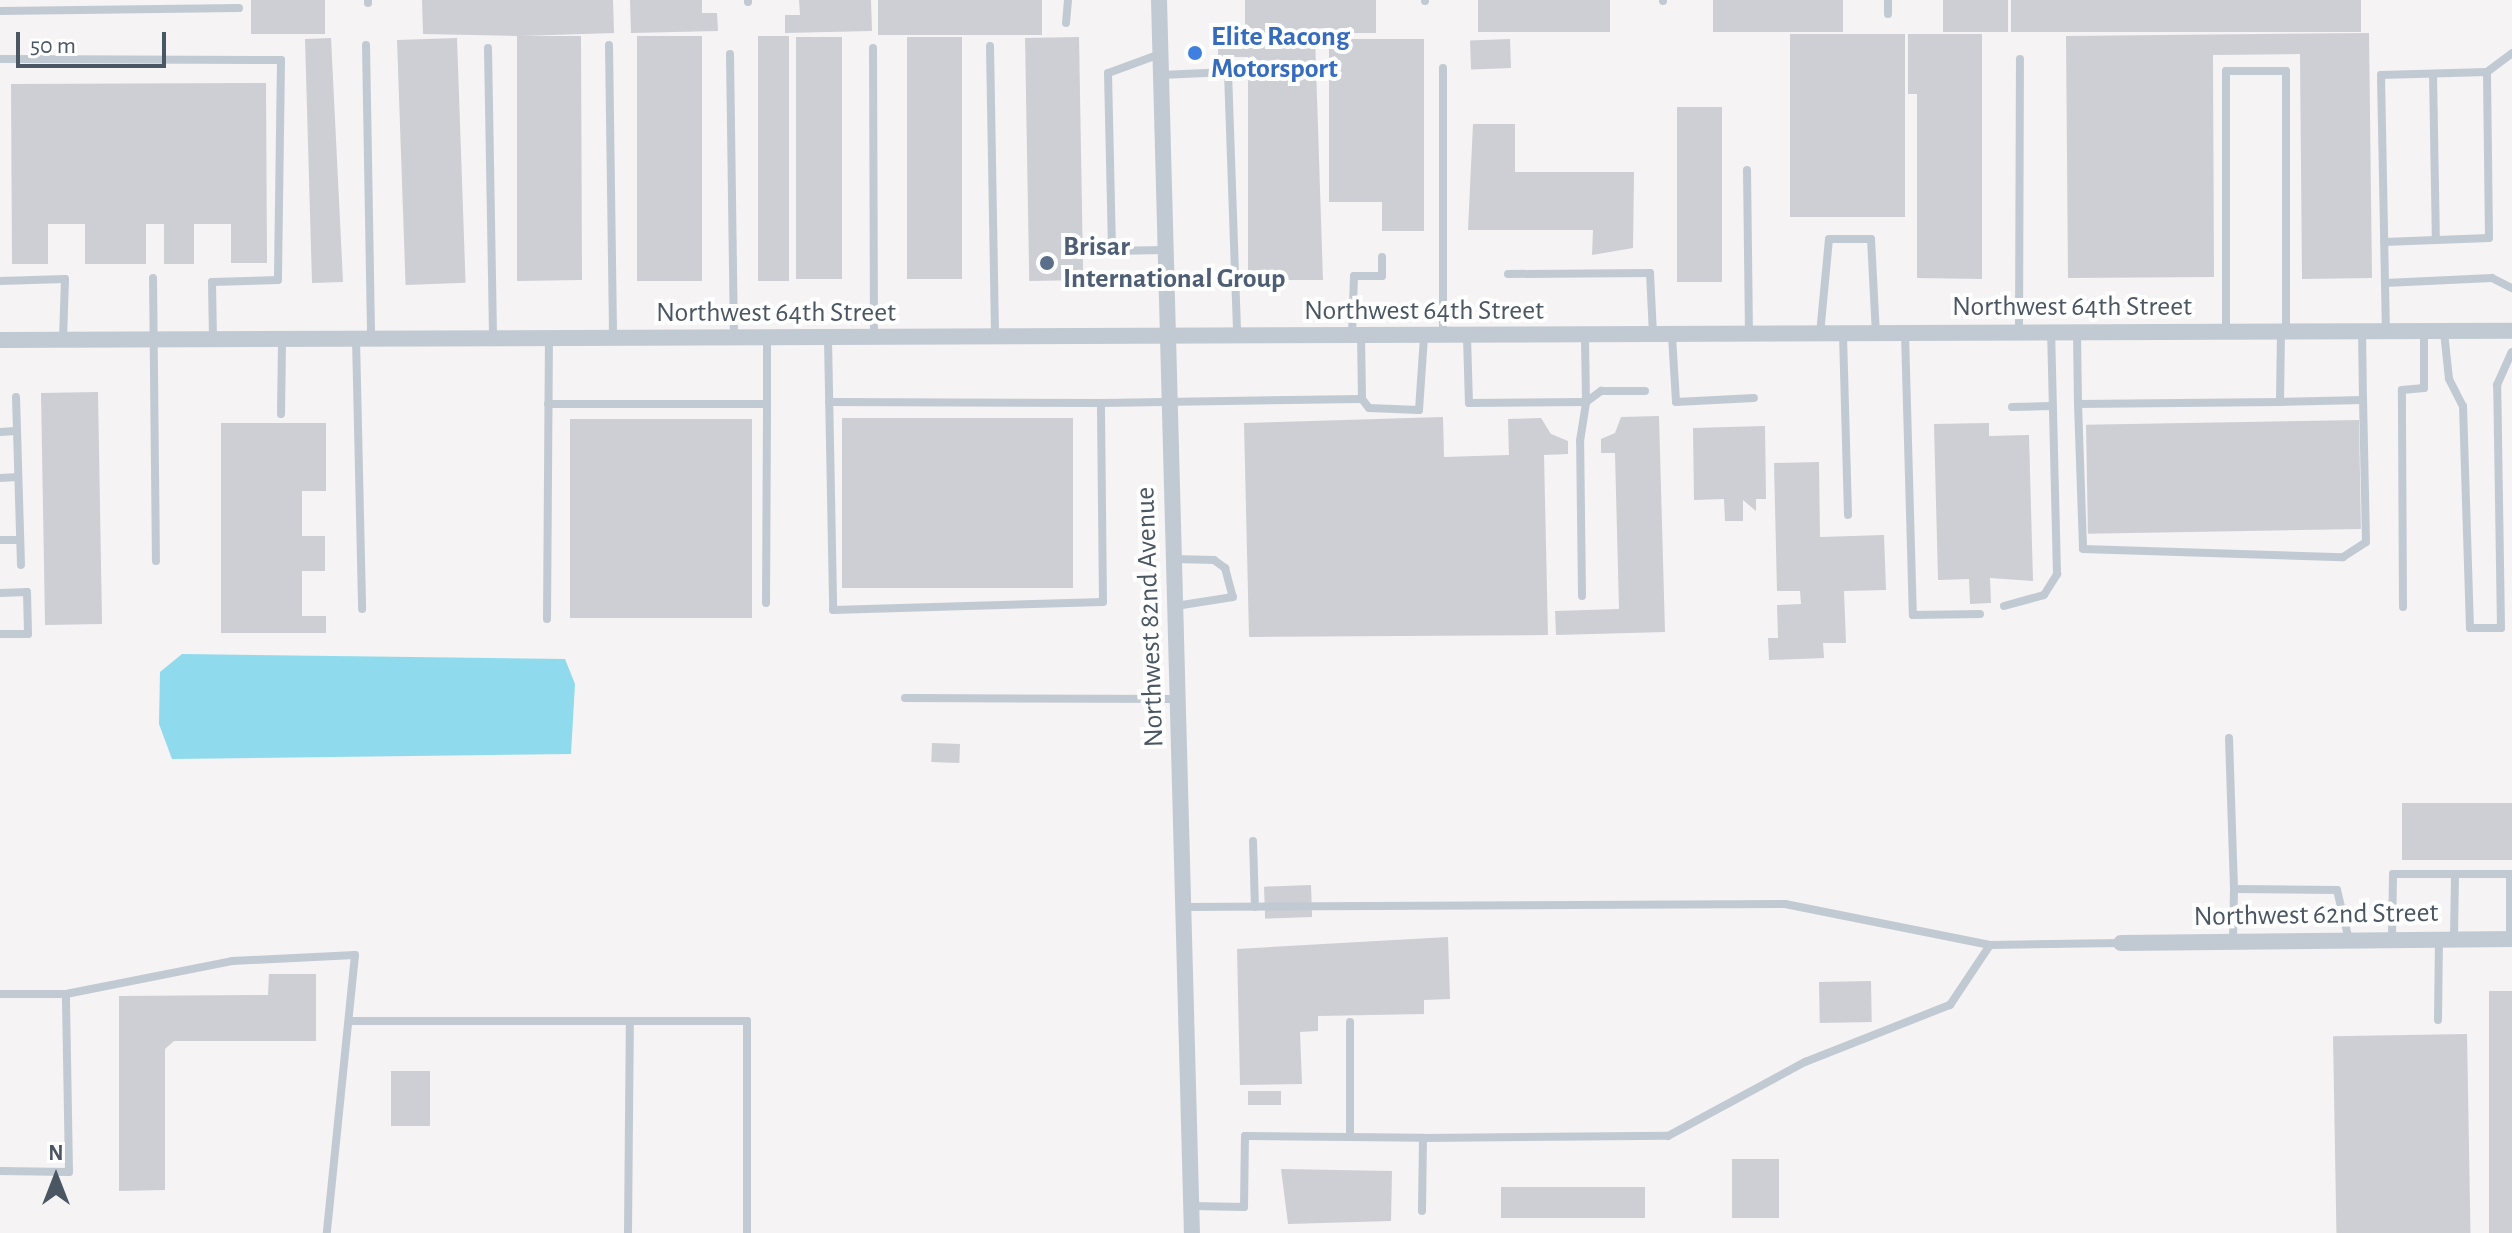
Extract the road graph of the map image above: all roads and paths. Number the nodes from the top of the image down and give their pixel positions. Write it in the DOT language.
graph roads {
  1 [pos="1068,0"];
  2 [pos="1159,0"];
  3 [pos="1888,0"];
  4 [pos="239,8"];
  5 [pos="0,11"];
  6 [pos="1888,14"];
  7 [pos="1066,23"];
  8 [pos="366,45"];
  9 [pos="609,45"];
  10 [pos="990,46"];
  11 [pos="488,48"];
  12 [pos="873,48"];
  13 [pos="2512,53"];
  14 [pos="730,54"];
  15 [pos="1160,54"];
  16 [pos="0,59"];
  17 [pos="2020,59"];
  18 [pos="1443,68"];
  19 [pos="2487,72"];
  20 [pos="2433,74"];
  21 [pos="1160,75"];
  22 [pos="1747,170"];
  23 [pos="2436,240"];
  24 [pos="2384,242"];
  25 [pos="1164,250"];
  26 [pos="1382,257"];
  27 [pos="1508,274"];
  28 [pos="153,278"];
  29 [pos="0,281"];
  30 [pos="2385,283"];
  31 [pos="2512,288"];
  32 [pos="2386,331"];
  33 [pos="2424,331"];
  34 [pos="2444,331"];
  35 [pos="2512,331"];
  36 [pos="2226,332"];
  37 [pos="2283,332"];
  38 [pos="2362,332"];
  39 [pos="2051,333"];
  40 [pos="2077,333"];
  41 [pos="1876,334"];
  42 [pos="1905,334"];
  43 [pos="2019,334"];
  44 [pos="1749,335"];
  45 [pos="1820,335"];
  46 [pos="1843,335"];
  47 [pos="1585,336"];
  48 [pos="1653,336"];
  49 [pos="1672,336"];
  50 [pos="1424,337"];
  51 [pos="1443,337"];
  52 [pos="1467,337"];
  53 [pos="1237,338"];
  54 [pos="1356,338"];
  55 [pos="364,339"];
  56 [pos="493,339"];
  57 [pos="549,339"];
  58 [pos="613,339"];
  59 [pos="734,339"];
  60 [pos="767,339"];
  61 [pos="828,339"];
  62 [pos="874,339"];
  63 [pos="995,339"];
  64 [pos="1165,339"];
  65 [pos="0,340"];
  66 [pos="63,340"];
  67 [pos="152,340"];
  68 [pos="213,340"];
  69 [pos="282,340"];
  70 [pos="2512,352"];
  71 [pos="1645,391"];
  72 [pos="16,397"];
  73 [pos="1168,398"];
  74 [pos="1754,398"];
  75 [pos="1362,399"];
  76 [pos="2363,400"];
  77 [pos="829,402"];
  78 [pos="1586,402"];
  79 [pos="2280,402"];
  80 [pos="1101,403"];
  81 [pos="548,404"];
  82 [pos="767,404"];
  83 [pos="2078,404"];
  84 [pos="2052,406"];
  85 [pos="2012,407"];
  86 [pos="281,414"];
  87 [pos="17,431"];
  88 [pos="0,432"];
  89 [pos="18,477"];
  90 [pos="0,478"];
  91 [pos="1848,515"];
  92 [pos="0,540"];
  93 [pos="20,540"];
  94 [pos="1174,559"];
  95 [pos="156,561"];
  96 [pos="21,565"];
  97 [pos="0,593"];
  98 [pos="1582,596"];
  99 [pos="766,603"];
  100 [pos="1175,606"];
  101 [pos="2004,606"];
  102 [pos="2403,607"];
  103 [pos="362,609"];
  104 [pos="1980,614"];
  105 [pos="547,619"];
  106 [pos="0,634"];
  107 [pos="905,698"];
  108 [pos="1179,699"];
  109 [pos="2229,738"];
  110 [pos="1253,841"];
  111 [pos="2455,874"];
  112 [pos="2511,874"];
  113 [pos="2234,889"];
  114 [pos="1187,907"];
  115 [pos="1255,907"];
  116 [pos="2392,939"];
  117 [pos="2447,939"];
  118 [pos="2511,939"];
  119 [pos="2349,940"];
  120 [pos="2233,941"];
  121 [pos="2121,943"];
  122 [pos="1990,945"];
  123 [pos="0,994"];
  124 [pos="66,994"];
  125 [pos="2438,1020"];
  126 [pos="353,1021"];
  127 [pos="630,1021"];
  128 [pos="1350,1022"];
  129 [pos="1350,1137"];
  130 [pos="1423,1138"];
  131 [pos="0,1171"];
  132 [pos="1192,1206"];
  133 [pos="1422,1211"];
  134 [pos="327,1233"];
  135 [pos="628,1233"];
  136 [pos="747,1233"];
  137 [pos="1192,1233"];
  1 -- 7 [label="lane"];
  2 -- 15 [label="street, Northwest 82nd Avenue"];
  3 -- 6 [label="lane"];
  4 -- 5 [label="lane"];
  8 -- 55 [label="lane"];
  9 -- 58 [label="lane"];
  10 -- 63 [label="lane"];
  11 -- 56 [label="lane"];
  12 -- 62 [label="lane"];
  13 -- 19 [label="lane"];
  14 -- 59 [label="lane"];
  15 -- 21 [label="street, Northwest 82nd Avenue"];
  15 -- 25 [label="lane"];
  16 -- 68 [label="lane"];
  17 -- 43 [label="lane"];
  18 -- 51 [label="lane"];
  19 -- 20 [label="lane"];
  19 -- 23 [label="lane"];
  20 -- 23 [label="lane"];
  20 -- 24 [label="lane"];
  21 -- 25 [label="street, Northwest 82nd Avenue"];
  21 -- 53 [label="lane"];
  22 -- 44 [label="lane"];
  23 -- 24 [label="lane"];
  24 -- 30 [label="lane"];
  25 -- 64 [label="street, Northwest 82nd Avenue"];
  26 -- 54 [label="lane"];
  27 -- 48 [label="lane"];
  28 -- 67 [label="lane"];
  29 -- 66 [label="lane"];
  30 -- 31 [label="lane"];
  30 -- 32 [label="lane"];
  32 -- 33 [label="street, Northwest 64th Street"];
  32 -- 38 [label="street, Northwest 64th Street"];
  33 -- 34 [label="street, Northwest 64th Street"];
  33 -- 102 [label="lane"];
  34 -- 35 [label="street, Northwest 64th Street"];
  34 -- 70 [label="lane"];
  36 -- 37 [label="street, Northwest 64th Street"];
  36 -- 37 [label="lane"];
  36 -- 40 [label="street, Northwest 64th Street"];
  37 -- 38 [label="street, Northwest 64th Street"];
  37 -- 79 [label="lane"];
  38 -- 76 [label="lane"];
  39 -- 40 [label="street, Northwest 64th Street"];
  39 -- 43 [label="street, Northwest 64th Street"];
  39 -- 84 [label="lane"];
  40 -- 83 [label="lane"];
  41 -- 42 [label="street, Northwest 64th Street"];
  41 -- 45 [label="lane"];
  41 -- 46 [label="street, Northwest 64th Street"];
  42 -- 43 [label="street, Northwest 64th Street"];
  42 -- 104 [label="lane"];
  44 -- 45 [label="street, Northwest 64th Street"];
  44 -- 49 [label="street, Northwest 64th Street"];
  45 -- 46 [label="street, Northwest 64th Street"];
  46 -- 91 [label="lane"];
  47 -- 48 [label="street, Northwest 64th Street"];
  47 -- 52 [label="street, Northwest 64th Street"];
  47 -- 78 [label="lane"];
  48 -- 49 [label="street, Northwest 64th Street"];
  49 -- 74 [label="lane"];
  50 -- 51 [label="street, Northwest 64th Street"];
  50 -- 54 [label="street, Northwest 64th Street"];
  50 -- 75 [label="lane"];
  51 -- 52 [label="street, Northwest 64th Street"];
  52 -- 78 [label="lane"];
  53 -- 54 [label="street, Northwest 64th Street"];
  53 -- 64 [label="street, Northwest 64th Street"];
  54 -- 75 [label="lane"];
  55 -- 56 [label="street, Northwest 64th Street"];
  55 -- 69 [label="street, Northwest 64th Street"];
  55 -- 103 [label="lane"];
  56 -- 57 [label="street, Northwest 64th Street"];
  57 -- 58 [label="street, Northwest 64th Street"];
  57 -- 81 [label="lane"];
  58 -- 59 [label="street, Northwest 64th Street"];
  59 -- 60 [label="street, Northwest 64th Street"];
  60 -- 61 [label="street, Northwest 64th Street"];
  60 -- 82 [label="lane"];
  61 -- 62 [label="street, Northwest 64th Street"];
  61 -- 77 [label="lane"];
  62 -- 63 [label="street, Northwest 64th Street"];
  63 -- 64 [label="street, Northwest 64th Street"];
  64 -- 73 [label="street, Northwest 82nd Avenue"];
  65 -- 66 [label="street, Northwest 64th Street"];
  66 -- 67 [label="street, Northwest 64th Street"];
  67 -- 68 [label="street, Northwest 64th Street"];
  67 -- 95 [label="lane"];
  68 -- 69 [label="street, Northwest 64th Street"];
  69 -- 86 [label="lane"];
  71 -- 78 [label="lane"];
  72 -- 87 [label="lane"];
  73 -- 75 [label="lane"];
  73 -- 80 [label="lane"];
  73 -- 94 [label="street, Northwest 82nd Avenue"];
  76 -- 79 [label="lane"];
  76 -- 83 [label="lane"];
  77 -- 80 [label="lane"];
  77 -- 80 [label="lane"];
  78 -- 98 [label="lane"];
  79 -- 83 [label="lane"];
  81 -- 82 [label="lane"];
  81 -- 105 [label="lane"];
  82 -- 99 [label="lane"];
  84 -- 85 [label="lane"];
  84 -- 101 [label="lane"];
  87 -- 88 [label="lane"];
  87 -- 89 [label="lane"];
  89 -- 90 [label="lane"];
  89 -- 93 [label="lane"];
  92 -- 93 [label="lane"];
  93 -- 96 [label="lane"];
  94 -- 100 [label="street, Northwest 82nd Avenue"];
  94 -- 100 [label="lane"];
  97 -- 106 [label="lane"];
  100 -- 108 [label="street, Northwest 82nd Avenue"];
  107 -- 108 [label="lane"];
  108 -- 114 [label="street, Northwest 82nd Avenue"];
  109 -- 113 [label="lane"];
  110 -- 115 [label="lane"];
  111 -- 112 [label="lane"];
  111 -- 116 [label="lane"];
  111 -- 117 [label="lane"];
  112 -- 118 [label="lane"];
  113 -- 119 [label="lane"];
  113 -- 120 [label="lane"];
  114 -- 115 [label="lane"];
  114 -- 132 [label="street, Northwest 82nd Avenue"];
  115 -- 122 [label="lane"];
  116 -- 117 [label="street, Northwest 62nd Street"];
  116 -- 119 [label="street, Northwest 62nd Street"];
  117 -- 118 [label="street, Northwest 62nd Street"];
  117 -- 125 [label="lane"];
  119 -- 120 [label="street, Northwest 62nd Street"];
  120 -- 121 [label="street, Northwest 62nd Street"];
  121 -- 122 [label="lane"];
  122 -- 130 [label="lane"];
  123 -- 124 [label="lane"];
  124 -- 126 [label="lane"];
  124 -- 131 [label="lane"];
  126 -- 127 [label="lane"];
  126 -- 134 [label="lane"];
  127 -- 135 [label="lane"];
  127 -- 136 [label="lane"];
  128 -- 129 [label="lane"];
  129 -- 130 [label="lane"];
  129 -- 132 [label="lane"];
  130 -- 133 [label="lane"];
  132 -- 137 [label="street, Northwest 82nd Avenue"];
}
